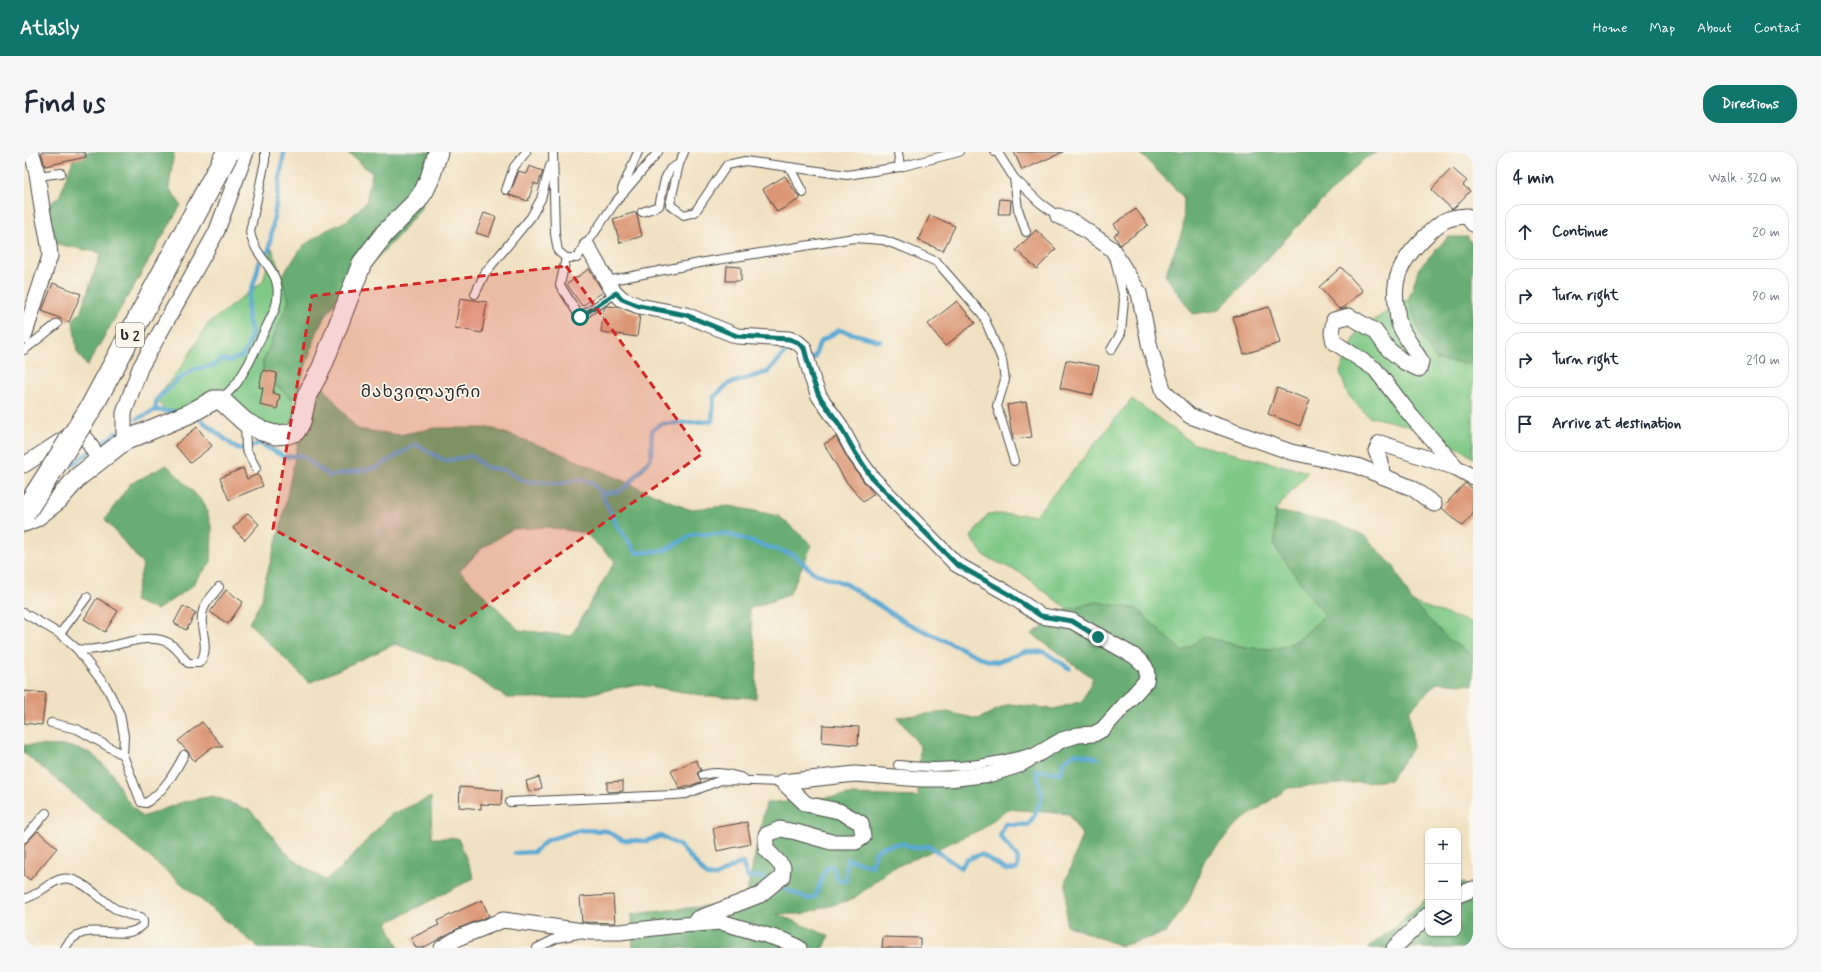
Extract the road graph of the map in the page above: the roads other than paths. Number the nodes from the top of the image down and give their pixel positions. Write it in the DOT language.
graph roads {
  1 [pos="30,152"];
  2 [pos="228,152"];
  3 [pos="246,152"];
  4 [pos="265,152"];
  5 [pos="438,152"];
  6 [pos="526,152"];
  7 [pos="638,152"];
  8 [pos="658,152"];
  9 [pos="684,152"];
  10 [pos="898,152"];
  11 [pos="959,152"];
  12 [pos="995,152"];
  13 [pos="553,155"];
  14 [pos="679,164"];
  15 [pos="900,167"];
  16 [pos="790,168"];
  17 [pos="61,173"];
  18 [pos="38,176"];
  19 [pos="1014,178"];
  20 [pos="506,190"];
  21 [pos="803,193"];
  22 [pos="614,204"];
  23 [pos="642,212"];
  24 [pos="1058,216"];
  25 [pos="1471,218"];
  26 [pos="1026,232"];
  27 [pos="587,246"];
  28 [pos="1112,250"];
  29 [pos="566,258"];
  30 [pos="607,281"];
  31 [pos="616,293"];
  32 [pos="475,294"];
  33 [pos="58,324"];
  34 [pos="24,336"];
  35 [pos="24,350"];
  36 [pos="1111,350"];
  37 [pos="221,400"];
  38 [pos="245,422"];
  39 [pos="124,441"];
  40 [pos="94,451"];
  41 [pos="1014,461"];
  42 [pos="24,465"];
  43 [pos="256,468"];
  44 [pos="1457,468"];
  45 [pos="1382,476"];
  46 [pos="1473,477"];
  47 [pos="1434,504"];
  48 [pos="24,513"];
  49 [pos="24,522"];
  50 [pos="219,587"];
  51 [pos="87,597"];
  52 [pos="24,613"];
  53 [pos="60,634"];
  54 [pos="77,649"];
  55 [pos="51,723"];
  56 [pos="1054,746"];
  57 [pos="123,755"];
  58 [pos="184,756"];
  59 [pos="898,765"];
  60 [pos="703,775"];
  61 [pos="757,782"];
  62 [pos="783,782"];
  63 [pos="510,802"];
  64 [pos="46,814"];
  65 [pos="24,838"];
  66 [pos="1473,889"];
  67 [pos="1461,894"];
  68 [pos="24,899"];
  69 [pos="1425,918"];
  70 [pos="683,925"];
  71 [pos="590,932"];
  72 [pos="65,948"];
  73 [pos="442,948"];
  74 [pos="537,948"];
  75 [pos="799,948"];
  76 [pos="1394,948"];
  1 -- 18 [label="street"];
  2 -- 48 [label="highway, ს 2, bridge"];
  3 -- 39 [label="street"];
  4 -- 37 [label="lane"];
  5 -- 38 [label="street"];
  6 -- 20 [label="lane"];
  7 -- 22 [label="lane"];
  8 -- 22 [label="lane"];
  9 -- 14 [label="lane"];
  10 -- 15 [label="lane"];
  11 -- 15 [label="lane"];
  12 -- 19 [label="lane"];
  13 -- 29 [label="lane"];
  13 -- 32 [label="lane"];
  14 -- 16 [label="lane"];
  14 -- 23 [label="lane"];
  15 -- 16 [label="lane"];
  16 -- 21 [label="lane"];
  17 -- 18 [label="lane"];
  18 -- 34 [label="street"];
  19 -- 24 [label="lane"];
  19 -- 26 [label="lane"];
  22 -- 27 [label="lane"];
  24 -- 28 [label="street"];
  25 -- 44 [label="street"];
  27 -- 29 [label="lane"];
  27 -- 30 [label="street"];
  28 -- 36 [label="lane"];
  28 -- 45 [label="street"];
  29 -- 31 [label="lane"];
  30 -- 31 [label="street"];
  30 -- 41 [label="lane"];
  31 -- 56 [label="street"];
  33 -- 35 [label="lane"];
  37 -- 38 [label="street"];
  37 -- 39 [label="street"];
  38 -- 43 [label="lane"];
  39 -- 40 [label="street"];
  40 -- 42 [label="street"];
  40 -- 49 [label="street"];
  44 -- 45 [label="street"];
  44 -- 46 [label="street"];
  45 -- 47 [label="street"];
  50 -- 54 [label="lane"];
  51 -- 53 [label="lane"];
  52 -- 53 [label="lane"];
  53 -- 54 [label="lane"];
  54 -- 57 [label="lane"];
  55 -- 57 [label="lane"];
  56 -- 59 [label="lane"];
  56 -- 62 [label="street"];
  57 -- 58 [label="lane"];
  60 -- 61 [label="lane"];
  61 -- 62 [label="lane"];
  61 -- 63 [label="lane"];
  62 -- 70 [label="street"];
  64 -- 65 [label="lane"];
  66 -- 67 [label="street"];
  68 -- 72 [label="lane"];
  69 -- 76 [label="street"];
  70 -- 71 [label="street"];
  70 -- 75 [label="street"];
  71 -- 73 [label="street"];
  71 -- 74 [label="lane"];
}
